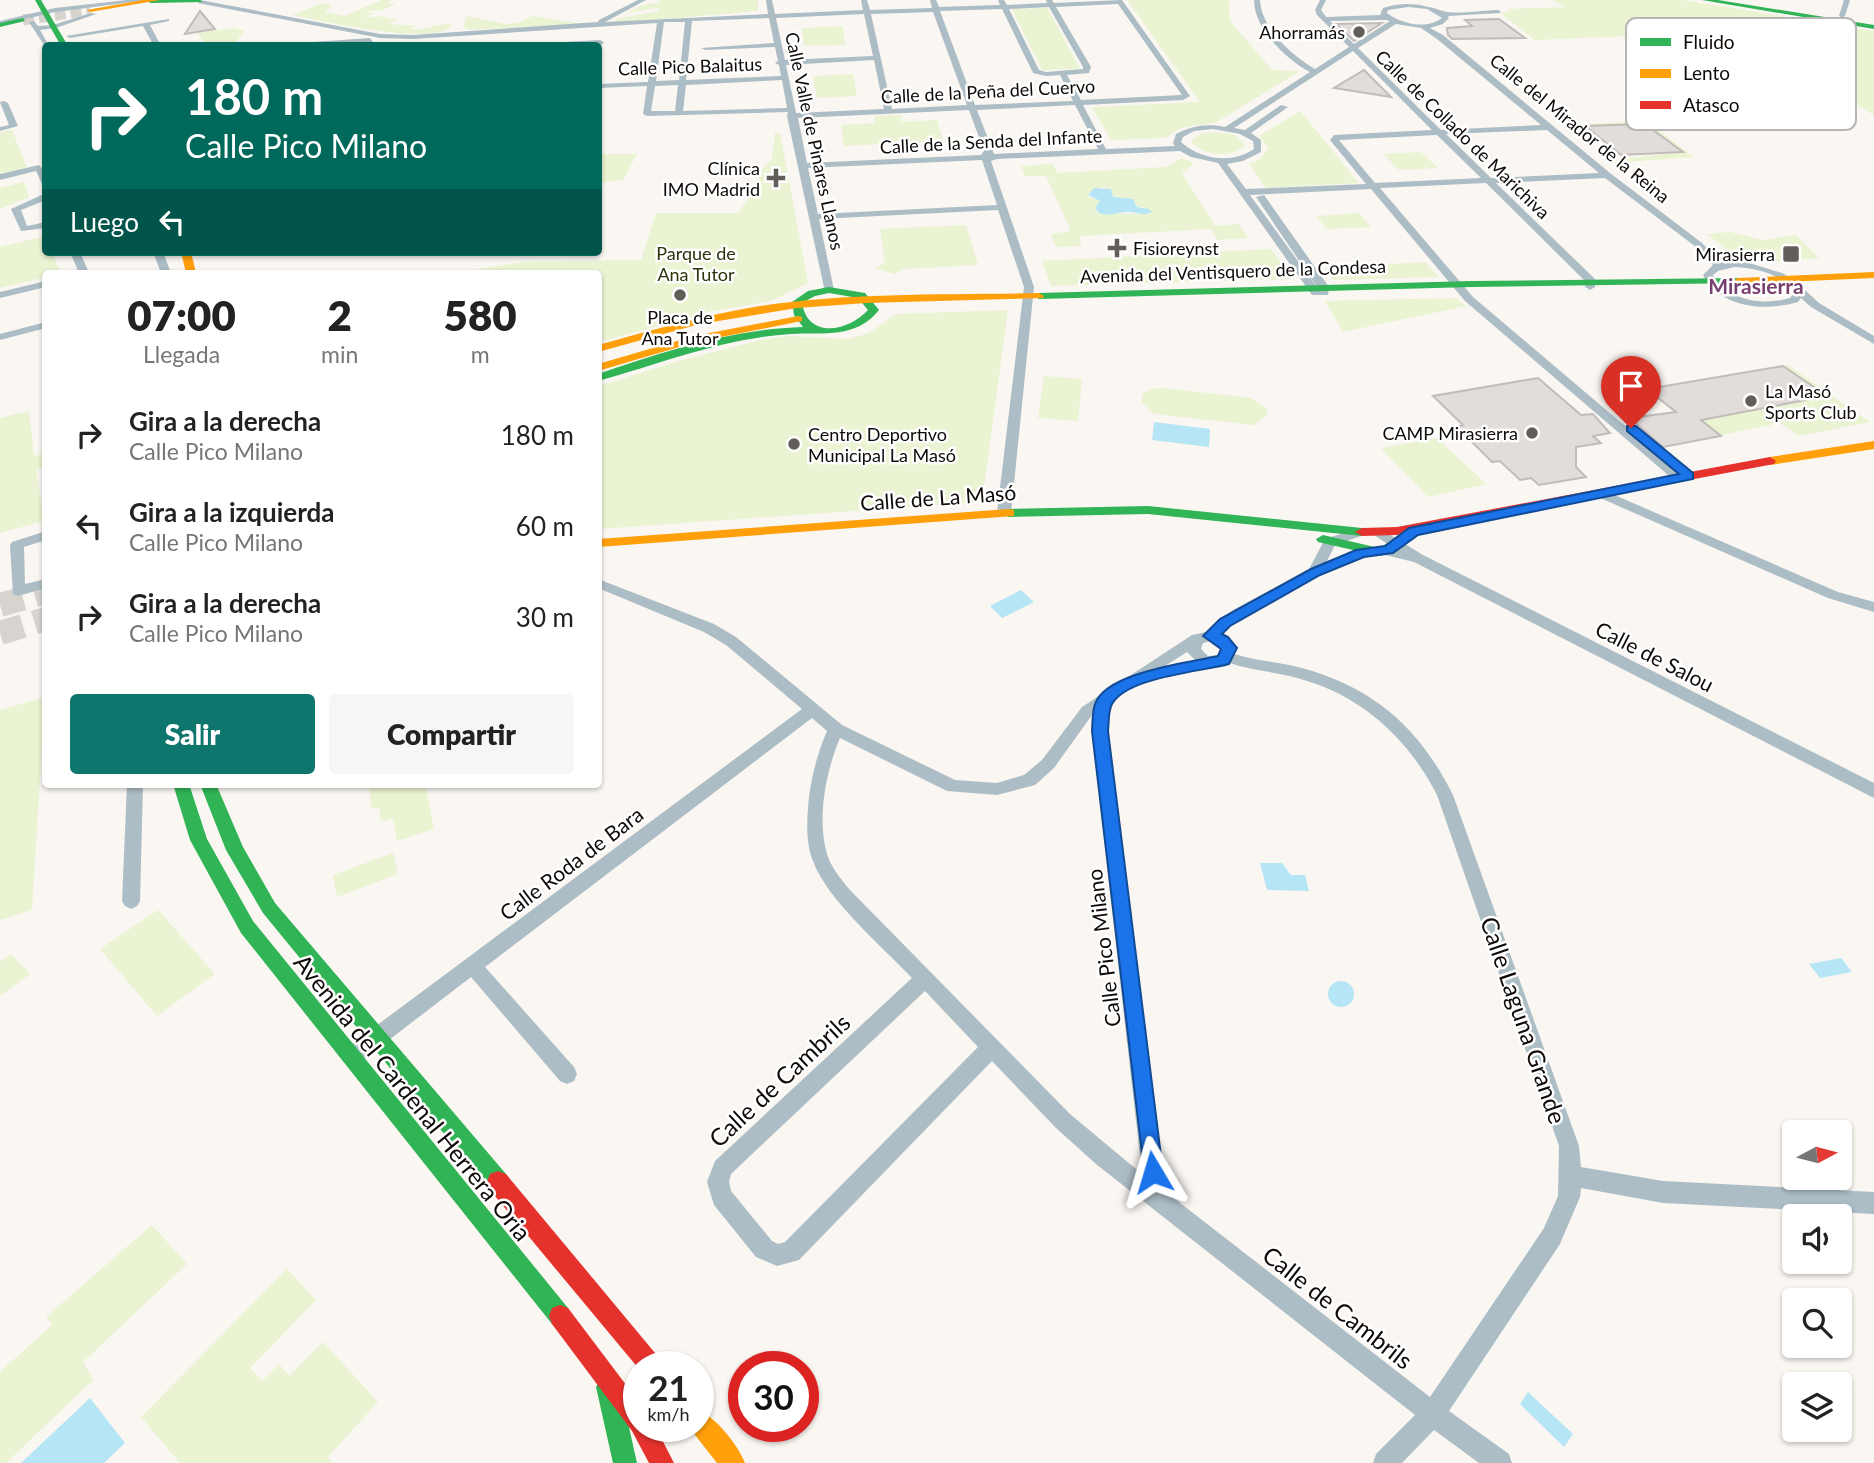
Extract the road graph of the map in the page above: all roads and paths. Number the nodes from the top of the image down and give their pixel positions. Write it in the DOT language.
graph roads {
  1 [pos="151,0"];
  2 [pos="176,0"];
  3 [pos="643,0"];
  4 [pos="769,0"];
  5 [pos="864,0"];
  6 [pos="933,0"];
  7 [pos="1257,0"];
  8 [pos="1323,0"];
  9 [pos="1444,0"];
  10 [pos="1705,0"];
  11 [pos="1740,0"];
  12 [pos="198,1"];
  13 [pos="1119,1"];
  14 [pos="1050,2"];
  15 [pos="1485,2"];
  16 [pos="1002,3"];
  17 [pos="1399,3"];
  18 [pos="1431,4"];
  19 [pos="1845,8"];
  20 [pos="936,9"];
  21 [pos="866,12"];
  22 [pos="1444,14"];
  23 [pos="770,15"];
  24 [pos="1385,17"];
  25 [pos="1818,18"];
  26 [pos="52,19"];
  27 [pos="689,19"];
  28 [pos="1324,19"];
  29 [pos="167,20"];
  30 [pos="661,20"];
  31 [pos="1874,20"];
  32 [pos="1395,21"];
  33 [pos="145,23"];
  34 [pos="1410,24"];
  35 [pos="1434,24"];
  36 [pos="1856,24"];
  37 [pos="0,25"];
  38 [pos="325,25"];
  39 [pos="1420,25"];
  40 [pos="592,26"];
  41 [pos="1874,27"];
  42 [pos="550,29"];
  43 [pos="314,31"];
  44 [pos="355,31"];
  45 [pos="303,37"];
  46 [pos="412,37"];
  47 [pos="1440,37"];
  48 [pos="1383,41"];
  49 [pos="47,42"];
  50 [pos="156,42"];
  51 [pos="293,42"];
  52 [pos="333,42"];
  53 [pos="344,42"];
  54 [pos="537,42"];
  55 [pos="776,45"];
  56 [pos="1374,47"];
  57 [pos="705,48"];
  58 [pos="1356,56"];
  59 [pos="876,58"];
  60 [pos="779,63"];
  61 [pos="1317,73"];
  62 [pos="1063,74"];
  63 [pos="783,78"];
  64 [pos="682,82"];
  65 [pos="652,84"];
  66 [pos="602,86"];
  67 [pos="1295,100"];
  68 [pos="1079,103"];
  69 [pos="0,104"];
  70 [pos="972,108"];
  71 [pos="888,112"];
  72 [pos="679,113"];
  73 [pos="790,113"];
  74 [pos="647,114"];
  75 [pos="1548,127"];
  76 [pos="1227,128"];
  77 [pos="0,129"];
  78 [pos="1438,132"];
  79 [pos="1246,133"];
  80 [pos="1179,144"];
  81 [pos="1102,148"];
  82 [pos="988,155"];
  83 [pos="1237,159"];
  84 [pos="1220,160"];
  85 [pos="802,163"];
  86 [pos="42,175"];
  87 [pos="1607,175"];
  88 [pos="0,177"];
  89 [pos="1490,181"];
  90 [pos="1376,188"];
  91 [pos="1245,192"];
  92 [pos="1258,193"];
  93 [pos="42,198"];
  94 [pos="1002,207"];
  95 [pos="813,217"];
  96 [pos="42,226"];
  97 [pos="1699,245"];
  98 [pos="1737,264"];
  99 [pos="1719,266"];
  100 [pos="1874,275"];
  101 [pos="1874,281"];
  102 [pos="1591,284"];
  103 [pos="1713,284"];
  104 [pos="42,285"];
  105 [pos="1460,287"];
  106 [pos="1791,289"];
  107 [pos="829,290"];
  108 [pos="1319,290"];
  109 [pos="0,295"];
  110 [pos="1032,297"];
  111 [pos="872,305"];
  112 [pos="797,314"];
  113 [pos="42,326"];
  114 [pos="819,330"];
  115 [pos="0,337"];
  116 [pos="1874,341"];
  117 [pos="602,348"];
  118 [pos="602,356"];
  119 [pos="602,367"];
  120 [pos="602,376"];
  121 [pos="1874,445"];
  122 [pos="1684,477"];
  123 [pos="1603,494"];
  124 [pos="1004,513"];
  125 [pos="1280,524"];
  126 [pos="1423,528"];
  127 [pos="1359,532"];
  128 [pos="1379,532"];
  129 [pos="42,536"];
  130 [pos="1329,542"];
  131 [pos="602,543"];
  132 [pos="1377,549"];
  133 [pos="1315,572"];
  134 [pos="42,584"];
  135 [pos="602,585"];
  136 [pos="1874,607"];
  137 [pos="1211,636"];
  138 [pos="1194,641"];
  139 [pos="1219,659"];
  140 [pos="1114,692"];
  141 [pos="811,710"];
  142 [pos="1082,716"];
  143 [pos="1100,728"];
  144 [pos="836,729"];
  145 [pos="1066,741"];
  146 [pos="135,788"];
  147 [pos="182,788"];
  148 [pos="210,788"];
  149 [pos="1874,791"];
  150 [pos="131,901"];
  151 [pos="472,965"];
  152 [pos="926,978"];
  153 [pos="376,1038"];
  154 [pos="992,1047"];
  155 [pos="352,1056"];
  156 [pos="567,1074"];
  157 [pos="1571,1176"];
  158 [pos="1156,1199"];
  159 [pos="1874,1203"];
  160 [pos="639,1351"];
  161 [pos="599,1365"];
  162 [pos="623,1399"];
  163 [pos="1433,1414"];
  164 [pos="714,1441"];
  165 [pos="651,1442"];
  166 [pos="625,1463"];
  167 [pos="662,1463"];
  168 [pos="733,1463"];
  169 [pos="1385,1463"];
  170 [pos="1500,1463"];
  1 -- 2 [label="main road"];
  1 -- 26 [label="main road"];
  2 -- 12 [label="main road"];
  2 -- 26 [label="street"];
  3 -- 40 [label="street"];
  4 -- 23 [label="street, Calle Valle de Pinares Llanos"];
  5 -- 21 [label="street"];
  6 -- 20 [label="street"];
  7 -- 61 [label="street"];
  8 -- 28 [label="street"];
  9 -- 18 [label="street"];
  10 -- 25 [label="main road"];
  11 -- 19 [label="main road"];
  12 -- 38 [label="street"];
  13 -- 14 [label="street"];
  13 -- 68 [label="street, Calle de la Peña del Cuervo"];
  14 -- 16 [label="street"];
  14 -- 62 [label="street"];
  15 -- 22 [label="street"];
  16 -- 20 [label="street"];
  16 -- 62 [label="street"];
  17 -- 18 [label="street"];
  17 -- 24 [label="street"];
  18 -- 22 [label="street"];
  19 -- 31 [label="main road"];
  20 -- 21 [label="street"];
  20 -- 70 [label="street"];
  21 -- 23 [label="street"];
  21 -- 59 [label="street"];
  22 -- 35 [label="street"];
  23 -- 27 [label="street"];
  23 -- 55 [label="street, Calle Valle de Pinares Llanos"];
  24 -- 28 [label="street"];
  24 -- 32 [label="street"];
  26 -- 33 [label="street"];
  26 -- 37 [label="main road"];
  26 -- 49 [label="street"];
  27 -- 30 [label="street"];
  27 -- 64 [label="street"];
  28 -- 58 [label="street, Calle de Collado de Marichiva"];
  29 -- 33 [label="street"];
  30 -- 40 [label="street"];
  30 -- 65 [label="street"];
  32 -- 34 [label="street"];
  32 -- 58 [label="street"];
  33 -- 50 [label="street"];
  34 -- 39 [label="street"];
  34 -- 48 [label="street"];
  35 -- 39 [label="street"];
  35 -- 47 [label="street, Calle del Mirador de la Reina"];
  36 -- 41 [label="main road"];
  38 -- 43 [label="street"];
  38 -- 44 [label="street"];
  39 -- 47 [label="street, Calle del Mirador de la Reina"];
  40 -- 42 [label="street"];
  42 -- 46 [label="street"];
  42 -- 54 [label="street"];
  44 -- 46 [label="street"];
  44 -- 52 [label="street"];
  45 -- 51 [label="street"];
  46 -- 53 [label="street"];
  47 -- 75 [label="street, Calle del Mirador de la Reina"];
  55 -- 57 [label="street"];
  55 -- 60 [label="street, Calle Valle de Pinares Llanos"];
  56 -- 58 [label="street"];
  58 -- 61 [label="street"];
  58 -- 78 [label="street, Calle de Collado de Marichiva"];
  59 -- 60 [label="street"];
  59 -- 71 [label="street"];
  60 -- 63 [label="street, Calle Valle de Pinares Llanos"];
  61 -- 76 [label="street"];
  62 -- 68 [label="street"];
  63 -- 64 [label="street, Calle Pico Balaitus"];
  63 -- 73 [label="street, Calle Valle de Pinares Llanos"];
  64 -- 65 [label="street, Calle Pico Balaitus"];
  64 -- 72 [label="street"];
  65 -- 66 [label="street, Calle Pico Balaitus"];
  65 -- 74 [label="street"];
  67 -- 79 [label="street"];
  68 -- 70 [label="street, Calle de la Peña del Cuervo"];
  68 -- 81 [label="street"];
  69 -- 77 [label="street"];
  70 -- 71 [label="street, Calle de la Peña del Cuervo"];
  70 -- 82 [label="street"];
  71 -- 73 [label="street, Calle de la Peña del Cuervo"];
  72 -- 73 [label="street, Calle de la Peña del Cuervo"];
  72 -- 74 [label="street, Calle de la Peña del Cuervo"];
  73 -- 85 [label="street, Calle Valle de Pinares Llanos"];
  75 -- 78 [label="street"];
  75 -- 87 [label="street, Calle del Mirador de la Reina"];
  76 -- 79 [label="street"];
  76 -- 80 [label="street"];
  78 -- 89 [label="street, Calle de Collado de Marichiva"];
  78 -- 90 [label="street"];
  79 -- 83 [label="street"];
  80 -- 81 [label="street, Calle de la Senda del Infante"];
  80 -- 84 [label="street"];
  81 -- 82 [label="street, Calle de la Senda del Infante"];
  82 -- 85 [label="street, Calle de la Senda del Infante"];
  82 -- 94 [label="street"];
  82 -- 110 [label="street"];
  83 -- 84 [label="street"];
  83 -- 92 [label="street"];
  84 -- 91 [label="street"];
  85 -- 95 [label="street, Calle Valle de Pinares Llanos"];
  86 -- 88 [label="street"];
  87 -- 89 [label="street"];
  87 -- 97 [label="street, Calle del Mirador de la Reina"];
  89 -- 90 [label="street"];
  89 -- 102 [label="street, Calle de Collado de Marichiva"];
  90 -- 92 [label="street"];
  90 -- 105 [label="street"];
  91 -- 92 [label="street"];
  91 -- 108 [label="street"];
  92 -- 108 [label="street"];
  93 -- 96 [label="street"];
  94 -- 95 [label="street"];
  94 -- 110 [label="street"];
  95 -- 107 [label="street, Calle Valle de Pinares Llanos"];
  97 -- 98 [label="street, Calle del Mirador de la Reina"];
  97 -- 99 [label="street, Calle del Mirador de la Reina"];
  98 -- 99 [label="street"];
  98 -- 106 [label="street"];
  99 -- 103 [label="street"];
  100 -- 106 [label="main road, Avenida del Ventisquero de la Condesa"];
  101 -- 106 [label="main road, Avenida del Ventisquero de la Condesa"];
  102 -- 103 [label="main road, Avenida del Ventisquero de la Condesa"];
  102 -- 105 [label="main road, Avenida del Ventisquero de la Condesa"];
  103 -- 106 [label="main road, Avenida del Ventisquero de la Condesa"];
  103 -- 106 [label="street"];
  104 -- 109 [label="street"];
  105 -- 108 [label="main road, Avenida del Ventisquero de la Condesa"];
  105 -- 122 [label="street"];
  106 -- 116 [label="street"];
  107 -- 111 [label="main road"];
  107 -- 112 [label="main road"];
  108 -- 110 [label="main road, Avenida del Ventisquero de la Condesa"];
  110 -- 111 [label="main road, Avenida del Ventisquero de la Condesa"];
  110 -- 124 [label="street"];
  111 -- 112 [label="main road, Avenida del Ventisquero de la Condesa"];
  111 -- 114 [label="main road"];
  112 -- 114 [label="main road"];
  112 -- 117 [label="main road, Avenida del Ventisquero de la Condesa"];
  112 -- 118 [label="main road"];
  112 -- 119 [label="main road"];
  113 -- 115 [label="street"];
  114 -- 120 [label="main road"];
  121 -- 122 [label="main road, Calle de La Masó"];
  122 -- 123 [label="main road, Calle de La Masó"];
  123 -- 126 [label="main road, Calle de La Masó"];
  123 -- 136 [label="street"];
  124 -- 125 [label="main road, Calle de La Masó"];
  124 -- 131 [label="main road, Calle de La Masó"];
  125 -- 127 [label="main road, Calle de La Masó"];
  125 -- 130 [label="main road, Calle de La Masó"];
  126 -- 128 [label="main road, Calle de La Masó"];
  126 -- 132 [label="main road, Calle de La Masó"];
  127 -- 128 [label="main road, Calle de La Masó"];
  127 -- 130 [label="street"];
  127 -- 132 [label="street"];
  128 -- 132 [label="street"];
  129 -- 134 [label="street"];
  130 -- 132 [label="main road, Calle de La Masó"];
  130 -- 133 [label="street"];
  132 -- 133 [label="street"];
  132 -- 149 [label="street, Calle de Salou"];
  133 -- 137 [label="street"];
  135 -- 141 [label="street"];
  137 -- 138 [label="street"];
  137 -- 139 [label="street"];
  138 -- 139 [label="street"];
  138 -- 140 [label="street"];
  139 -- 140 [label="street"];
  139 -- 157 [label="street, Calle Laguna Grande"];
  140 -- 142 [label="street"];
  140 -- 143 [label="street, Calle Pico Milano"];
  141 -- 144 [label="street"];
  141 -- 151 [label="street, Calle Roda de Bara"];
  142 -- 143 [label="street"];
  142 -- 145 [label="street"];
  143 -- 145 [label="street"];
  143 -- 158 [label="street, Calle Pico Milano"];
  144 -- 145 [label="street"];
  144 -- 152 [label="street, Calle de Cambrils"];
  146 -- 150 [label="street"];
  147 -- 155 [label="main road, Avenida del Cardenal Herrera Oria"];
  148 -- 153 [label="main road, Avenida del Cardenal Herrera Oria"];
  151 -- 153 [label="street, Calle Roda de Bara"];
  151 -- 156 [label="street"];
  152 -- 154 [label="street, Calle de Cambrils"];
  152 -- 154 [label="street, Calle de Cambrils"];
  153 -- 155 [label="street, Calle Roda de Bara"];
  153 -- 160 [label="main road, Avenida del Cardenal Herrera Oria"];
  154 -- 158 [label="street, Calle de Cambrils"];
  155 -- 161 [label="main road, Avenida del Cardenal Herrera Oria"];
  157 -- 159 [label="street"];
  157 -- 163 [label="street, Calle Laguna Grande"];
  158 -- 163 [label="street, Calle de Cambrils"];
  161 -- 162 [label="main road, Avenida del Cardenal Herrera Oria"];
  161 -- 166 [label="main road"];
  163 -- 169 [label="street, Calle Laguna Grande"];
  163 -- 170 [label="street, Calle de Cambrils"];
  164 -- 168 [label="main road"];
  165 -- 167 [label="main road"];
}
